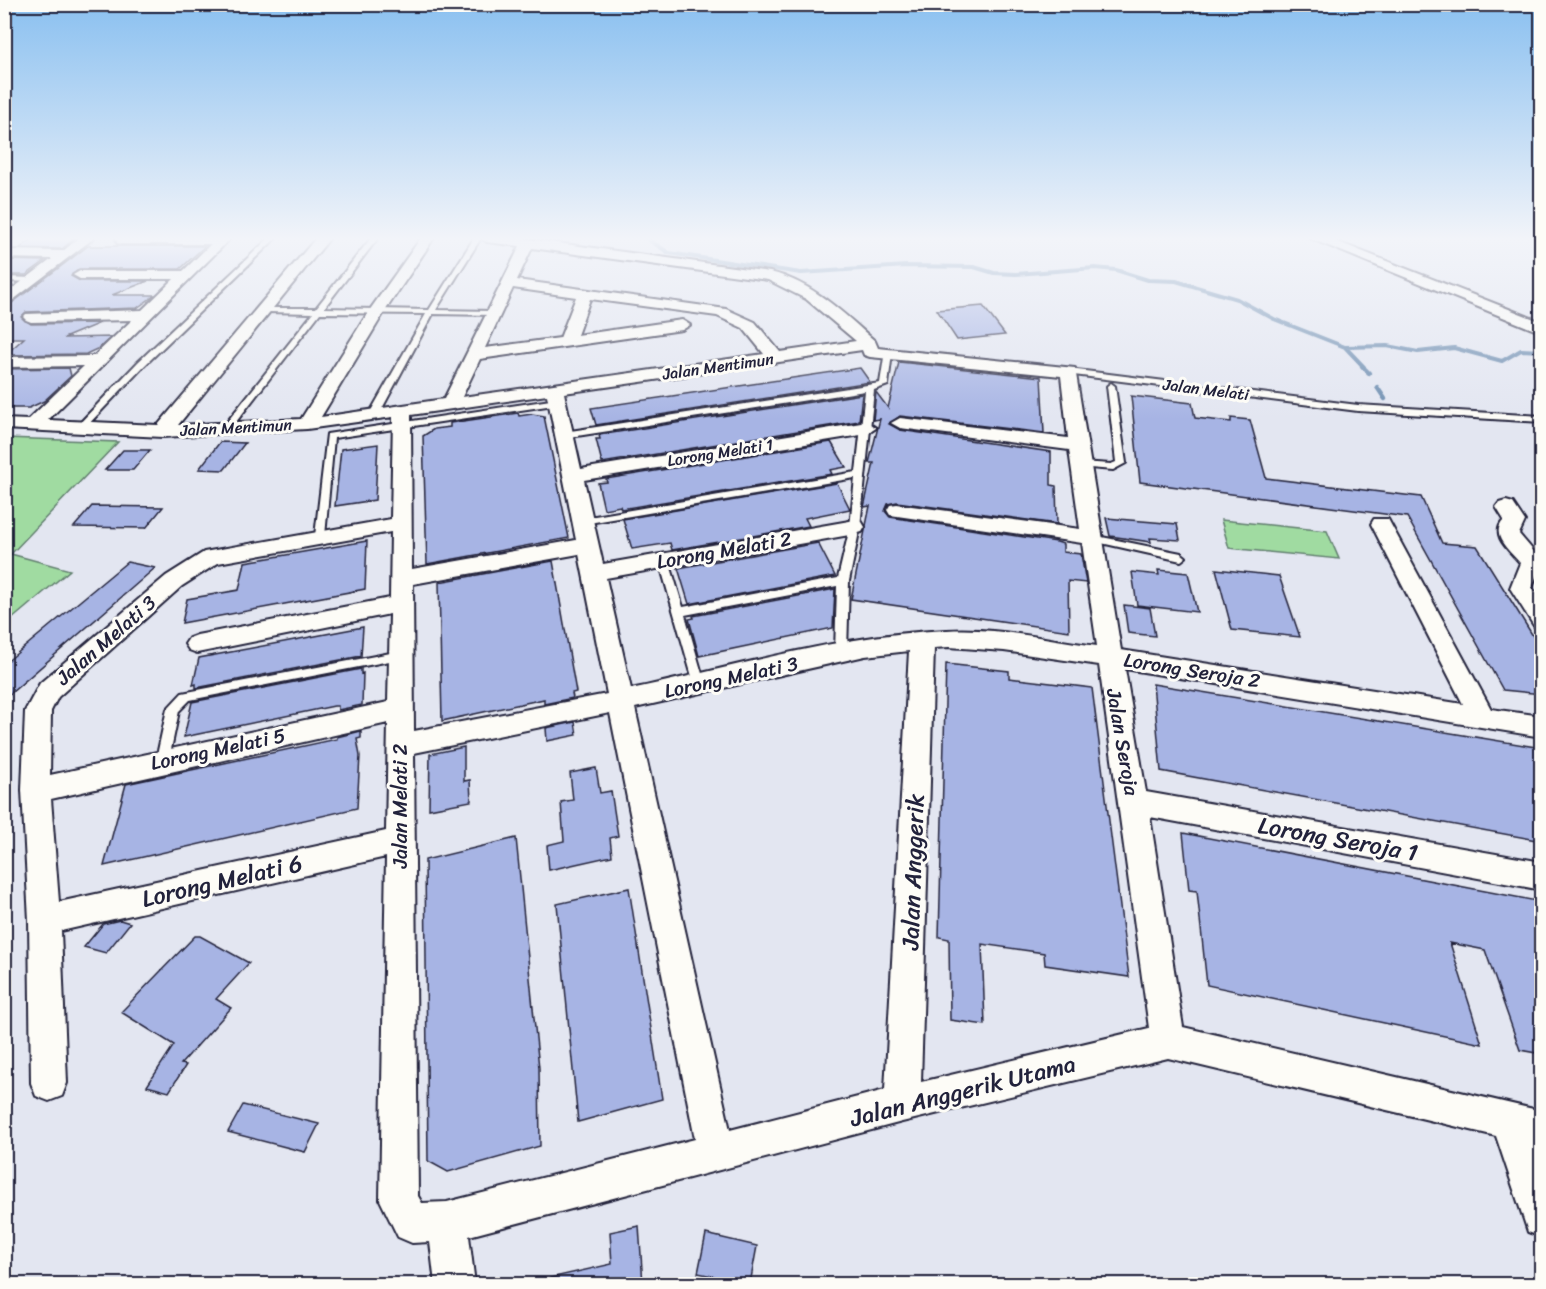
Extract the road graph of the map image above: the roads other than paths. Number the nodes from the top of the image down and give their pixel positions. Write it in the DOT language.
graph roads {
  1 [pos="163,298"];
  2 [pos="210,298"];
  3 [pos="276,298"];
  4 [pos="329,298"];
  5 [pos="386,298"];
  6 [pos="440,298"];
  7 [pos="501,298"];
  8 [pos="583,298"];
  9 [pos="620,298"];
  10 [pos="815,298"];
  11 [pos="1467,298"];
  12 [pos="266,310"];
  13 [pos="319,311"];
  14 [pos="377,311"];
  15 [pos="431,312"];
  16 [pos="494,313"];
  17 [pos="145,315"];
  18 [pos="31,317"];
  19 [pos="682,325"];
  20 [pos="1542,328"];
  21 [pos="567,341"];
  22 [pos="870,348"];
  23 [pos="888,353"];
  24 [pos="473,355"];
  25 [pos="776,358"];
  26 [pos="98,361"];
  27 [pos="4,362"];
  28 [pos="1068,372"];
  29 [pos="1111,386"];
  30 [pos="870,388"];
  31 [pos="556,396"];
  32 [pos="450,404"];
  33 [pos="373,416"];
  34 [pos="401,419"];
  35 [pos="1542,419"];
  36 [pos="900,423"];
  37 [pos="4,424"];
  38 [pos="307,424"];
  39 [pos="33,425"];
  40 [pos="80,428"];
  41 [pos="867,428"];
  42 [pos="226,429"];
  43 [pos="163,431"];
  44 [pos="564,435"];
  45 [pos="1079,455"];
  46 [pos="860,474"];
  47 [pos="573,476"];
  48 [pos="1506,507"];
  49 [pos="897,510"];
  50 [pos="582,521"];
  51 [pos="401,524"];
  52 [pos="1381,524"];
  53 [pos="855,527"];
  54 [pos="320,536"];
  55 [pos="1092,538"];
  56 [pos="588,545"];
  57 [pos="1181,557"];
  58 [pos="664,561"];
  59 [pos="594,573"];
  60 [pos="843,581"];
  61 [pos="401,592"];
  62 [pos="679,612"];
  63 [pos="1542,620"];
  64 [pos="922,639"];
  65 [pos="197,644"];
  66 [pos="841,652"];
  67 [pos="401,655"];
  68 [pos="1108,657"];
  69 [pos="699,684"];
  70 [pos="621,701"];
  71 [pos="400,710"];
  72 [pos="1482,716"];
  73 [pos="1542,727"];
  74 [pos="400,745"];
  75 [pos="163,760"];
  76 [pos="36,790"];
  77 [pos="1134,802"];
  78 [pos="400,841"];
  79 [pos="1542,876"];
  80 [pos="45,920"];
  81 [pos="1168,1041"];
  82 [pos="49,1083"];
  83 [pos="902,1104"];
  84 [pos="1525,1125"];
  85 [pos="716,1152"];
  86 [pos="399,1200"];
  87 [pos="1542,1218"];
  88 [pos="447,1222"];
  89 [pos="455,1284"];
  1 -- 17 [label="street"];
  2 -- 40 [label="lane"];
  3 -- 12 [label="street"];
  4 -- 13 [label="lane"];
  5 -- 14 [label="street"];
  6 -- 15 [label="lane"];
  7 -- 16 [label="street"];
  8 -- 21 [label="street"];
  9 -- 25 [label="street"];
  10 -- 22 [label="street"];
  11 -- 20 [label="street"];
  12 -- 13 [label="lane"];
  12 -- 43 [label="street"];
  13 -- 14 [label="lane"];
  13 -- 42 [label="lane"];
  14 -- 15 [label="lane"];
  14 -- 38 [label="street"];
  15 -- 16 [label="lane"];
  15 -- 33 [label="lane"];
  16 -- 24 [label="street"];
  17 -- 18 [label="street"];
  17 -- 26 [label="street"];
  19 -- 21 [label="street"];
  21 -- 24 [label="street"];
  22 -- 23 [label="street, Jalan Melati"];
  22 -- 25 [label="street, Jalan Mentimun"];
  22 -- 31 [label="street, Jalan Melati"];
  23 -- 28 [label="street, Jalan Melati"];
  23 -- 30 [label="lane"];
  24 -- 32 [label="street"];
  25 -- 31 [label="street, Jalan Mentimun"];
  26 -- 27 [label="street"];
  26 -- 39 [label="street"];
  28 -- 35 [label="lane, Jalan Melati"];
  28 -- 45 [label="street, Jalan Seroja"];
  29 -- 45 [label="lane"];
  30 -- 41 [label="lane"];
  30 -- 44 [label="lane"];
  31 -- 32 [label="street, Jalan Mentimun"];
  31 -- 34 [label="lane"];
  31 -- 44 [label="street"];
  32 -- 34 [label="street, Jalan Mentimun"];
  33 -- 34 [label="street, Jalan Mentimun"];
  33 -- 38 [label="street, Jalan Mentimun"];
  34 -- 51 [label="street, Jalan Melati 2"];
  34 -- 54 [label="lane"];
  36 -- 45 [label="street"];
  37 -- 39 [label="street, Jalan Mentimun"];
  38 -- 42 [label="street, Jalan Mentimun"];
  39 -- 40 [label="street, Jalan Mentimun"];
  40 -- 43 [label="street, Jalan Mentimun"];
  41 -- 46 [label="lane"];
  41 -- 47 [label="street, Lorong Melati 1"];
  42 -- 43 [label="street, Jalan Mentimun"];
  44 -- 47 [label="street"];
  45 -- 55 [label="street, Jalan Seroja"];
  46 -- 50 [label="lane"];
  46 -- 53 [label="lane"];
  47 -- 50 [label="street"];
  48 -- 63 [label="street"];
  49 -- 55 [label="street"];
  50 -- 56 [label="street"];
  51 -- 54 [label="street, Jalan Melati 3"];
  51 -- 61 [label="street, Jalan Melati 2"];
  52 -- 72 [label="street"];
  53 -- 58 [label="street, Lorong Melati 2"];
  53 -- 60 [label="lane"];
  54 -- 76 [label="street, Jalan Melati 3"];
  55 -- 57 [label="lane"];
  55 -- 68 [label="street, Jalan Seroja"];
  56 -- 59 [label="street"];
  56 -- 61 [label="street"];
  58 -- 59 [label="street, Lorong Melati 2"];
  58 -- 62 [label="lane"];
  59 -- 70 [label="street"];
  60 -- 62 [label="lane"];
  60 -- 66 [label="lane"];
  61 -- 65 [label="street"];
  61 -- 67 [label="street, Jalan Melati 2"];
  62 -- 69 [label="lane"];
  64 -- 66 [label="street, Lorong Seroja 2"];
  64 -- 68 [label="street, Lorong Seroja 2"];
  64 -- 83 [label="street, Jalan Anggerik"];
  66 -- 69 [label="street, Lorong Melati 3"];
  67 -- 71 [label="street, Jalan Melati 2"];
  67 -- 75 [label="lane"];
  68 -- 72 [label="street, Lorong Seroja 2"];
  68 -- 77 [label="street, Jalan Seroja"];
  69 -- 70 [label="street, Lorong Melati 3"];
  70 -- 74 [label="street, Lorong Melati 3"];
  70 -- 85 [label="street"];
  71 -- 74 [label="street, Jalan Melati 2"];
  71 -- 75 [label="street, Lorong Melati 5"];
  72 -- 73 [label="street, Lorong Seroja 2"];
  74 -- 78 [label="street, Jalan Melati 2"];
  75 -- 76 [label="street, Lorong Melati 5"];
  76 -- 80 [label="street, Jalan Melati 3"];
  77 -- 79 [label="street, Lorong Seroja 1"];
  77 -- 81 [label="street, Jalan Seroja"];
  78 -- 80 [label="street, Lorong Melati 6"];
  78 -- 86 [label="street, Jalan Melati 2"];
  80 -- 82 [label="street, Jalan Melati 3"];
  81 -- 83 [label="street, Jalan Anggerik Utama"];
  81 -- 84 [label="street, Jalan Anggerik Utama"];
  83 -- 85 [label="street, Jalan Anggerik Utama"];
  84 -- 87 [label="street"];
  85 -- 88 [label="street, Jalan Anggerik Utama"];
  86 -- 88 [label="street, Jalan Anggerik Utama"];
  88 -- 89 [label="street"];
}
